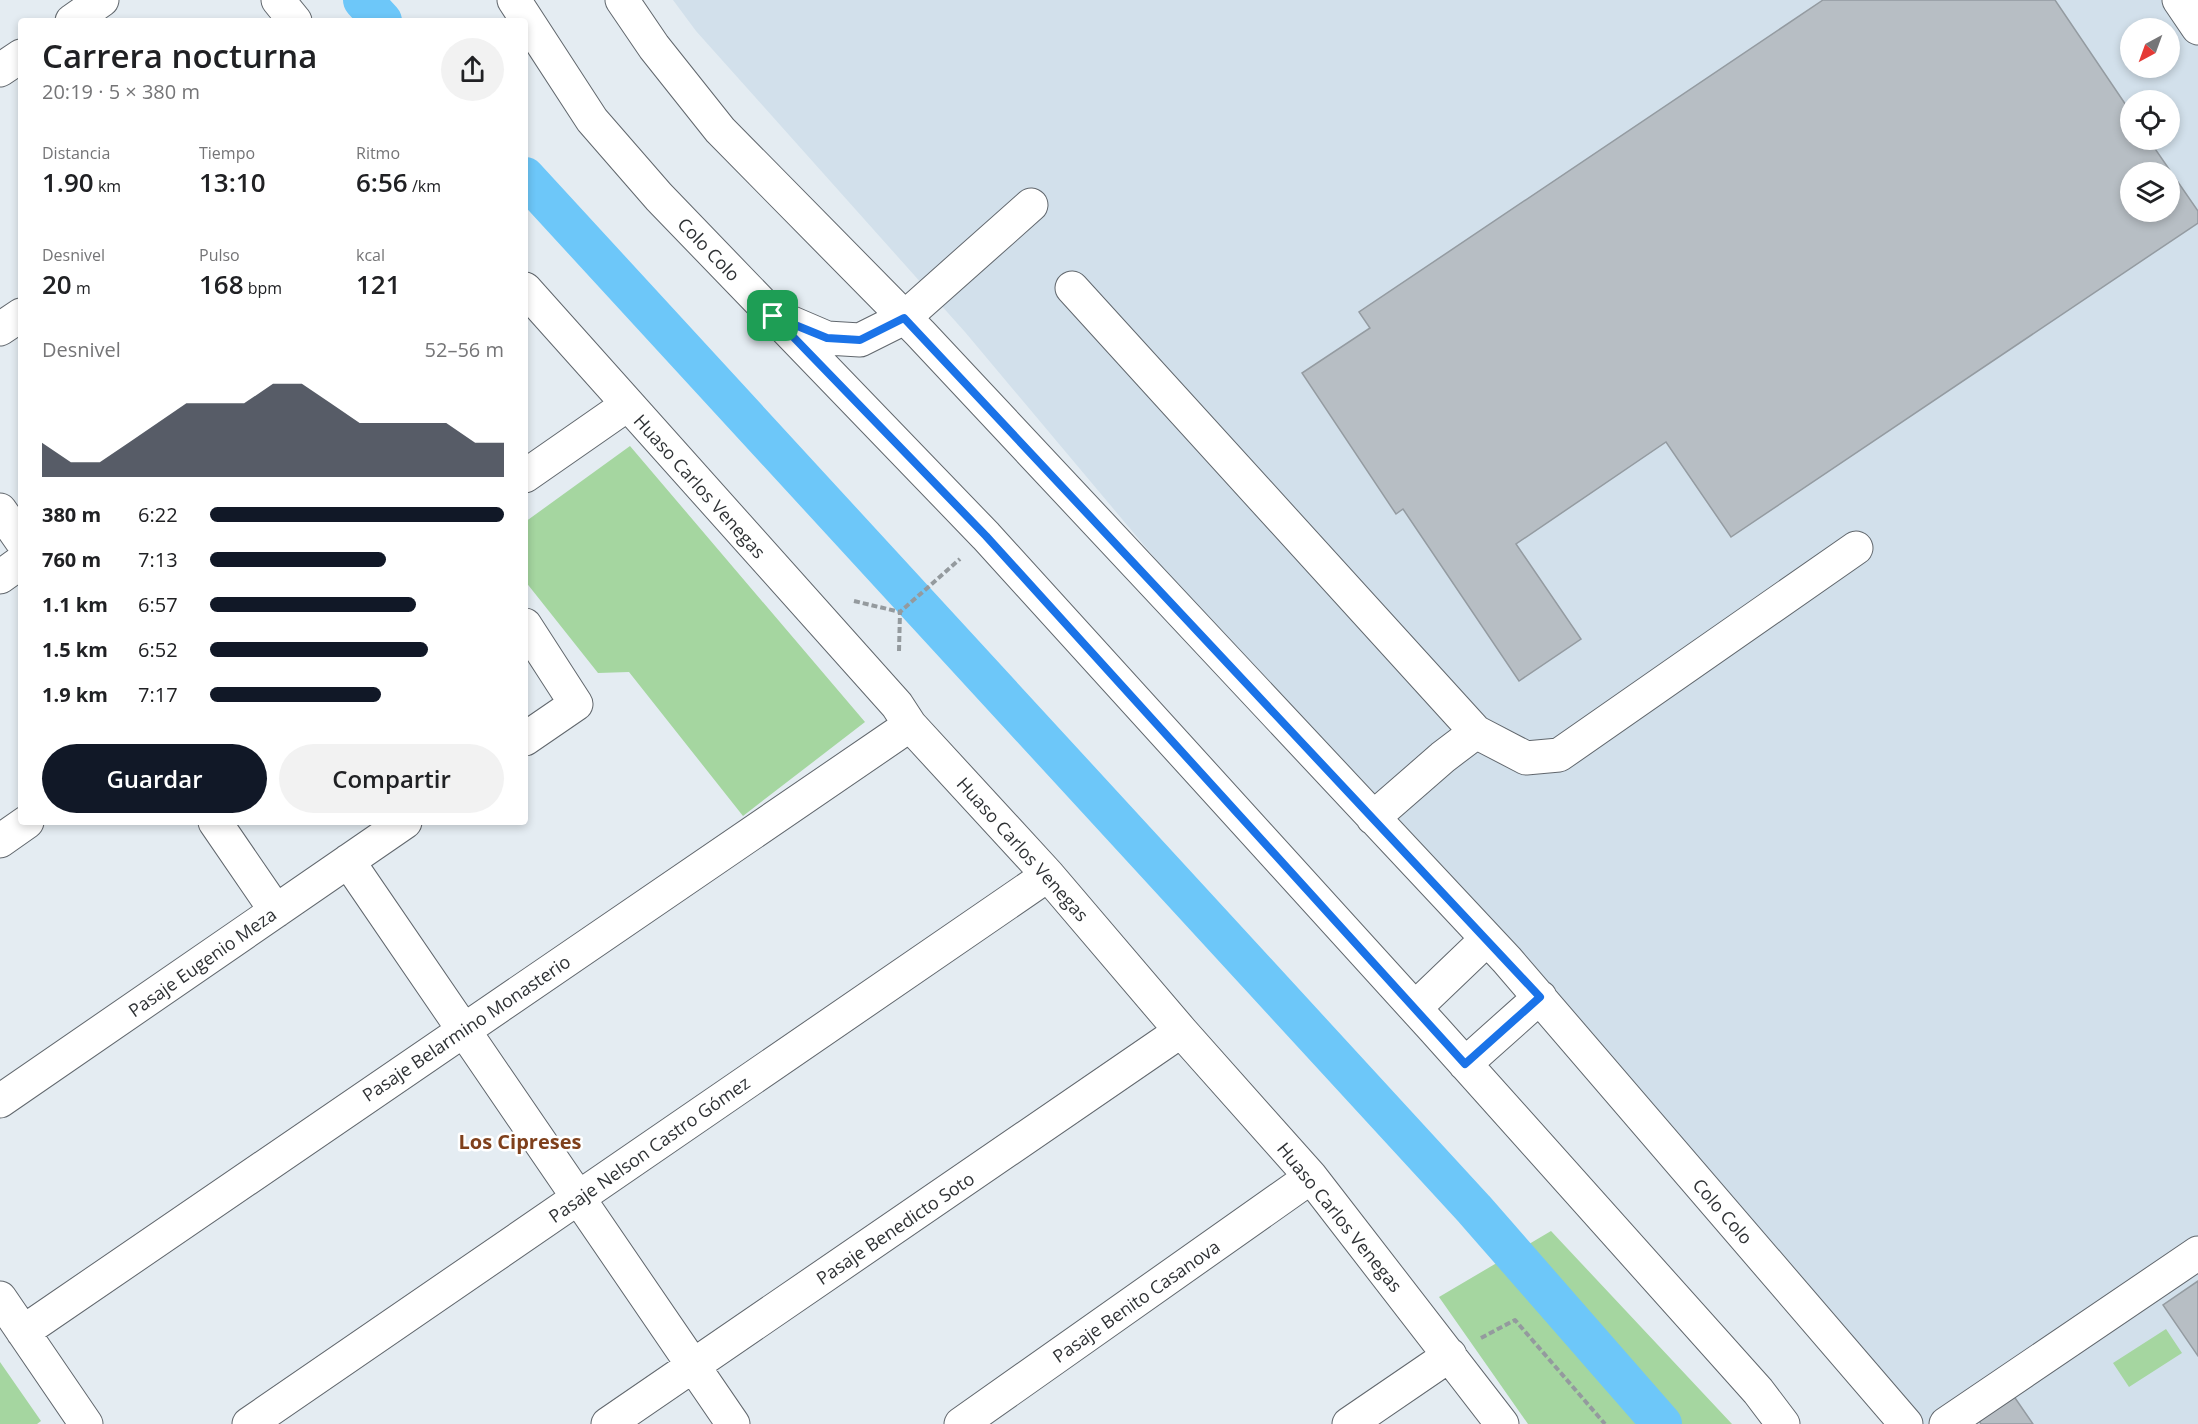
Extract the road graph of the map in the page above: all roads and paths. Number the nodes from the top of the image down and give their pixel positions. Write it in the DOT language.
graph roads {
  1 [pos="102,0"];
  2 [pos="278,0"];
  3 [pos="514,0"];
  4 [pos="622,0"];
  5 [pos="2179,0"];
  6 [pos="76,18"];
  7 [pos="293,18"];
  8 [pos="526,18"];
  9 [pos="528,22"];
  10 [pos="2198,28"];
  11 [pos="18,58"];
  12 [pos="0,70"];
  13 [pos="1031,205"];
  14 [pos="1072,288"];
  15 [pos="528,292"];
  16 [pos="773,316"];
  17 [pos="18,317"];
  18 [pos="904,318"];
  19 [pos="0,329"];
  20 [pos="627,405"];
  21 [pos="528,474"];
  22 [pos="0,510"];
  23 [pos="18,536"];
  24 [pos="1856,548"];
  25 [pos="18,564"];
  26 [pos="946,571"];
  27 [pos="0,577"];
  28 [pos="901,611"];
  29 [pos="528,630"];
  30 [pos="910,725"];
  31 [pos="1476,732"];
  32 [pos="528,737"];
  33 [pos="1373,818"];
  34 [pos="23,825"];
  35 [pos="217,825"];
  36 [pos="401,825"];
  37 [pos="0,841"];
  38 [pos="348,861"];
  39 [pos="1048,874"];
  40 [pos="276,911"];
  41 [pos="1487,939"];
  42 [pos="1540,997"];
  43 [pos="1415,1008"];
  44 [pos="463,1030"];
  45 [pos="1182,1031"];
  46 [pos="1465,1064"];
  47 [pos="0,1101"];
  48 [pos="1311,1177"];
  49 [pos="578,1198"];
  50 [pos="2198,1253"];
  51 [pos="0,1298"];
  52 [pos="23,1332"];
  53 [pos="1450,1355"];
  54 [pos="693,1366"];
  55 [pos="86,1424"];
  56 [pos="249,1424"];
  57 [pos="608,1424"];
  58 [pos="733,1424"];
  59 [pos="962,1424"];
  60 [pos="1349,1424"];
  61 [pos="1503,1424"];
  62 [pos="1605,1424"];
  63 [pos="1783,1424"];
  64 [pos="1906,1424"];
  65 [pos="1946,1424"];
  1 -- 6 [label="street"];
  2 -- 7 [label="street"];
  3 -- 8 [label="street, Colo Colo"];
  4 -- 18 [label="street, Colo Colo"];
  5 -- 10 [label="street"];
  9 -- 16 [label="street, Colo Colo"];
  11 -- 12 [label="street"];
  13 -- 18 [label="street"];
  14 -- 31 [label="street"];
  15 -- 20 [label="street, Huaso Carlos Venegas"];
  16 -- 18 [label="street"];
  16 -- 43 [label="street, Colo Colo"];
  17 -- 19 [label="street"];
  18 -- 33 [label="street, Colo Colo"];
  20 -- 21 [label="street"];
  20 -- 30 [label="street, Huaso Carlos Venegas"];
  22 -- 23 [label="street"];
  24 -- 31 [label="street"];
  25 -- 27 [label="street"];
  26 -- 28 [label="path"];
  29 -- 32 [label="street"];
  30 -- 39 [label="street, Huaso Carlos Venegas"];
  30 -- 44 [label="street, Pasaje Belarmino Monasterio"];
  31 -- 33 [label="street"];
  33 -- 41 [label="street, Colo Colo"];
  34 -- 37 [label="street"];
  35 -- 40 [label="street"];
  36 -- 38 [label="street, Pasaje Eugenio Meza"];
  38 -- 40 [label="street, Pasaje Eugenio Meza"];
  38 -- 44 [label="street"];
  39 -- 45 [label="street, Huaso Carlos Venegas"];
  39 -- 49 [label="street, Pasaje Nelson Castro Gómez"];
  40 -- 47 [label="street, Pasaje Eugenio Meza"];
  41 -- 42 [label="street, Colo Colo"];
  41 -- 43 [label="street"];
  42 -- 46 [label="street"];
  42 -- 64 [label="street, Colo Colo"];
  43 -- 46 [label="street, Colo Colo"];
  44 -- 49 [label="street"];
  44 -- 52 [label="street, Pasaje Belarmino Monasterio"];
  45 -- 48 [label="street, Huaso Carlos Venegas"];
  45 -- 54 [label="street, Pasaje Benedicto Soto"];
  46 -- 63 [label="street, Colo Colo"];
  48 -- 53 [label="street, Huaso Carlos Venegas"];
  48 -- 59 [label="street, Pasaje Benito Casanova"];
  49 -- 54 [label="street"];
  49 -- 56 [label="street, Pasaje Nelson Castro Gómez"];
  50 -- 65 [label="street"];
  51 -- 52 [label="street"];
  52 -- 55 [label="street"];
  53 -- 60 [label="street"];
  53 -- 61 [label="street, Huaso Carlos Venegas"];
  53 -- 62 [label="path"];
  54 -- 57 [label="street, Pasaje Benedicto Soto"];
  54 -- 58 [label="street"];
}
